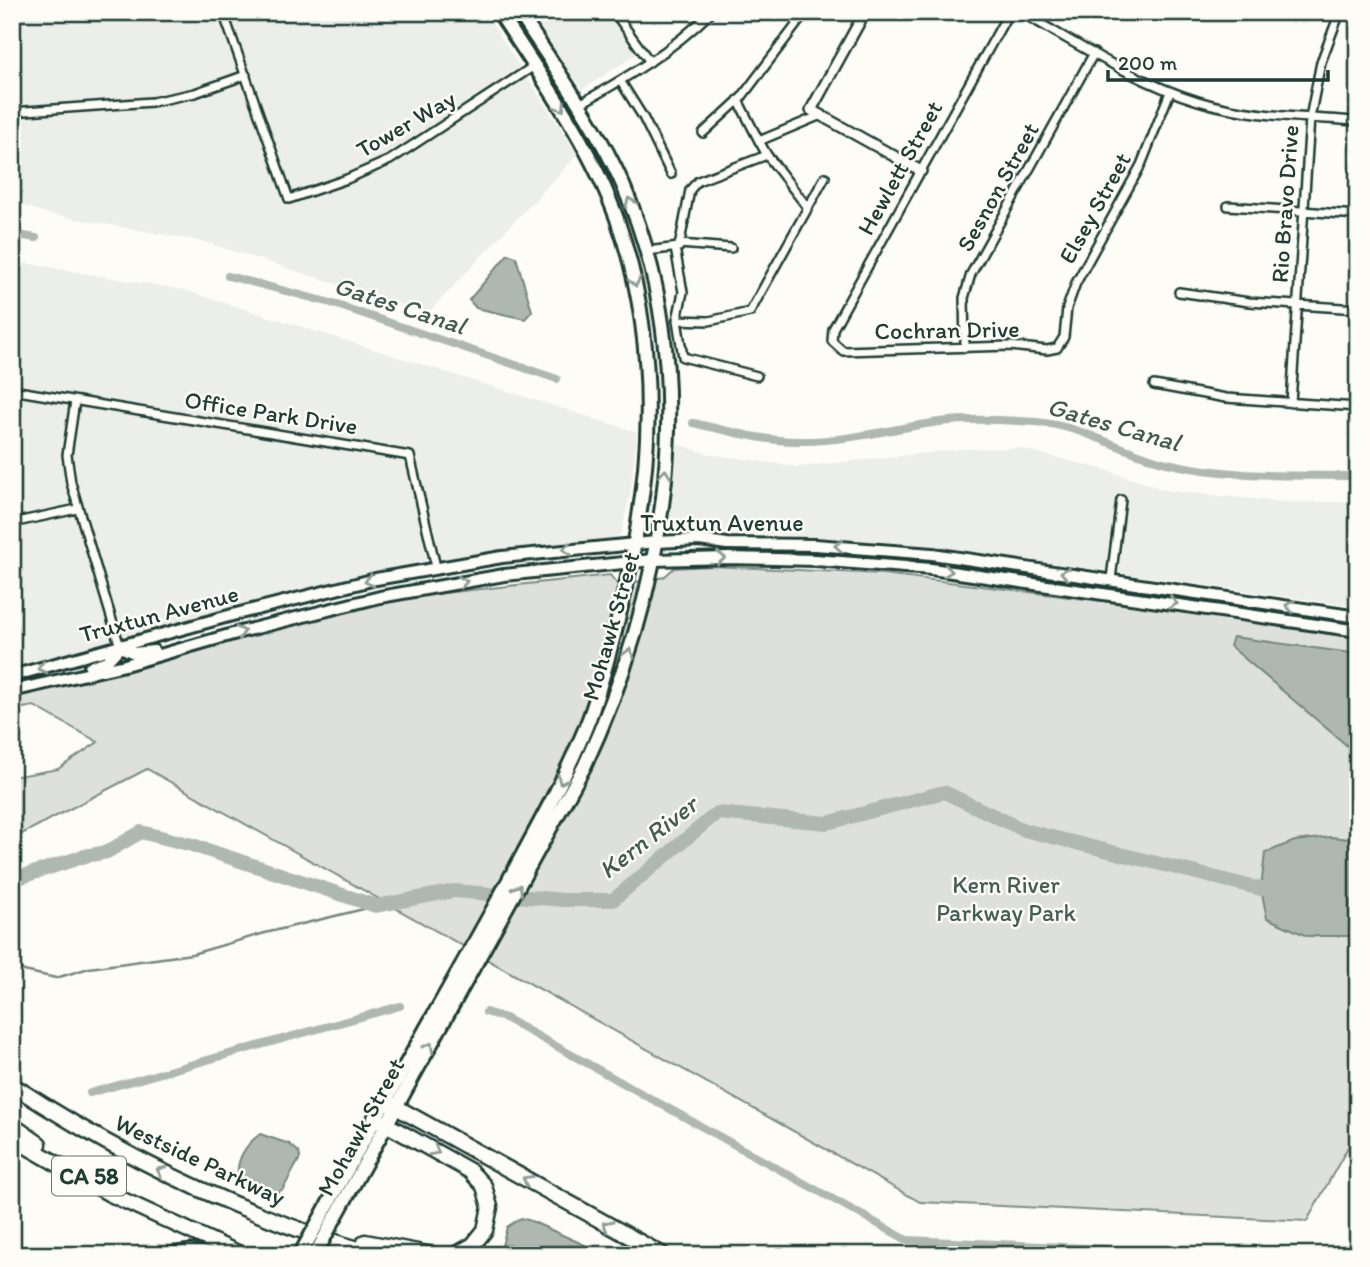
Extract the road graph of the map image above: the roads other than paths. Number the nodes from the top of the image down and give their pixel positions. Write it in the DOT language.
graph roads {
  1 [pos="223,12"];
  2 [pos="499,12"];
  3 [pos="519,12"];
  4 [pos="614,12"];
  5 [pos="711,12"];
  6 [pos="806,12"];
  7 [pos="865,12"];
  8 [pos="1009,12"];
  9 [pos="1020,12"];
  10 [pos="1339,12"];
  11 [pos="510,30"];
  12 [pos="1094,53"];
  13 [pos="548,57"];
  14 [pos="650,62"];
  15 [pos="534,66"];
  16 [pos="246,75"];
  17 [pos="621,82"];
  18 [pos="565,83"];
  19 [pos="1170,92"];
  20 [pos="738,100"];
  21 [pos="578,104"];
  22 [pos="12,112"];
  23 [pos="821,116"];
  24 [pos="1310,118"];
  25 [pos="1358,121"];
  26 [pos="704,134"];
  27 [pos="759,141"];
  28 [pos="767,155"];
  29 [pos="921,171"];
  30 [pos="671,174"];
  31 [pos="825,177"];
  32 [pos="1228,206"];
  33 [pos="808,208"];
  34 [pos="1303,211"];
  35 [pos="1358,215"];
  36 [pos="616,217"];
  37 [pos="677,246"];
  38 [pos="731,248"];
  39 [pos="647,251"];
  40 [pos="1179,292"];
  41 [pos="1297,305"];
  42 [pos="1358,309"];
  43 [pos="677,320"];
  44 [pos="834,344"];
  45 [pos="1061,344"];
  46 [pos="965,348"];
  47 [pos="757,376"];
  48 [pos="1154,385"];
  49 [pos="12,390"];
  50 [pos="649,397"];
  51 [pos="75,401"];
  52 [pos="1291,403"];
  53 [pos="1358,407"];
  54 [pos="667,436"];
  55 [pos="1121,500"];
  56 [pos="77,509"];
  57 [pos="12,523"];
  58 [pos="656,542"];
  59 [pos="635,544"];
  60 [pos="653,560"];
  61 [pos="633,562"];
  62 [pos="436,568"];
  63 [pos="1111,579"];
  64 [pos="1072,589"];
  65 [pos="1358,617"];
  66 [pos="1358,631"];
  67 [pos="120,647"];
  68 [pos="175,650"];
  69 [pos="12,676"];
  70 [pos="58,679"];
  71 [pos="12,691"];
  72 [pos="479,948"];
  73 [pos="12,1085"];
  74 [pos="390,1104"];
  75 [pos="381,1121"];
  76 [pos="12,1125"];
  77 [pos="12,1138"];
  78 [pos="223,1199"];
  79 [pos="169,1222"];
  80 [pos="325,1223"];
  81 [pos="172,1255"];
  82 [pos="208,1255"];
  83 [pos="242,1255"];
  84 [pos="300,1255"];
  85 [pos="315,1255"];
  86 [pos="378,1255"];
  87 [pos="433,1255"];
  88 [pos="456,1255"];
  89 [pos="663,1255"];
  1 -- 16 [label="street"];
  2 -- 11 [label="main road, Mohawk Street"];
  3 -- 13 [label="main road, Mohawk Street"];
  4 -- 14 [label="street"];
  5 -- 14 [label="street"];
  6 -- 20 [label="street"];
  7 -- 23 [label="street"];
  8 -- 29 [label="street, Hewlett Street"];
  9 -- 12 [label="street"];
  10 -- 24 [label="street, Rio Bravo Drive"];
  11 -- 13 [label="main road"];
  11 -- 15 [label="main road, Mohawk Street"];
  12 -- 19 [label="street"];
  12 -- 46 [label="street, Sesnon Street"];
  13 -- 18 [label="main road, Mohawk Street"];
  14 -- 17 [label="street"];
  15 -- 16 [label="street, Tower Way"];
  15 -- 18 [label="main road"];
  15 -- 36 [label="main road, Mohawk Street, one-way"];
  16 -- 22 [label="street"];
  17 -- 21 [label="street"];
  17 -- 30 [label="street"];
  18 -- 21 [label="main road, Mohawk Street"];
  19 -- 24 [label="street"];
  19 -- 45 [label="street, Elsey Street"];
  20 -- 26 [label="street"];
  20 -- 27 [label="street"];
  39 -- 21 [label="main road, Mohawk Street, one-way"];
  23 -- 27 [label="street"];
  23 -- 29 [label="street"];
  24 -- 25 [label="street"];
  24 -- 34 [label="street, Rio Bravo Drive"];
  27 -- 28 [label="street"];
  28 -- 33 [label="street"];
  28 -- 37 [label="street"];
  29 -- 44 [label="street, Hewlett Street"];
  31 -- 33 [label="street"];
  32 -- 34 [label="street"];
  33 -- 43 [label="street"];
  34 -- 35 [label="street"];
  34 -- 41 [label="street, Rio Bravo Drive"];
  36 -- 39 [label="main road"];
  36 -- 50 [label="main road, Mohawk Street, one-way"];
  37 -- 38 [label="street"];
  37 -- 39 [label="street"];
  37 -- 43 [label="street"];
  39 -- 54 [label="main road, Mohawk Street"];
  40 -- 41 [label="street"];
  41 -- 42 [label="street"];
  41 -- 52 [label="street, Rio Bravo Drive"];
  43 -- 47 [label="street"];
  44 -- 46 [label="street, Cochran Drive"];
  45 -- 46 [label="street, Cochran Drive"];
  48 -- 52 [label="street"];
  49 -- 51 [label="street, Office Park Drive"];
  50 -- 54 [label="main road"];
  50 -- 59 [label="main road, Mohawk Street"];
  51 -- 56 [label="street"];
  51 -- 62 [label="street, Office Park Drive"];
  52 -- 53 [label="street"];
  58 -- 54 [label="main road, Mohawk Street, one-way"];
  55 -- 63 [label="street"];
  56 -- 57 [label="street"];
  56 -- 67 [label="street"];
  58 -- 59 [label="main road, Truxtun Avenue"];
  58 -- 60 [label="main road, Mohawk Street"];
  63 -- 58 [label="main road, Truxtun Avenue, one-way"];
  59 -- 61 [label="main road, Mohawk Street"];
  59 -- 62 [label="main road, Truxtun Avenue, one-way"];
  60 -- 61 [label="main road, Truxtun Avenue"];
  60 -- 64 [label="main road, Truxtun Avenue, one-way"];
  72 -- 60 [label="main road, Mohawk Street, one-way"];
  68 -- 61 [label="main road, Truxtun Avenue, one-way"];
  61 -- 72 [label="main road, Mohawk Street, one-way"];
  62 -- 67 [label="main road, Truxtun Avenue, one-way"];
  63 -- 64 [label="main road"];
  65 -- 63 [label="main road, Truxtun Avenue, one-way"];
  64 -- 66 [label="main road, Truxtun Avenue, one-way"];
  67 -- 68 [label="main road"];
  67 -- 69 [label="main road, Truxtun Avenue, one-way"];
  67 -- 70 [label="main road"];
  68 -- 70 [label="main road, Truxtun Avenue"];
  70 -- 71 [label="main road, Truxtun Avenue"];
  72 -- 74 [label="main road, Mohawk Street"];
  78 -- 73 [label="highway, Westside Parkway, one-way"];
  74 -- 75 [label="main road, Mohawk Street"];
  89 -- 74 [label="highway, one-way"];
  75 -- 80 [label="main road, Mohawk Street"];
  75 -- 88 [label="highway, one-way"];
  76 -- 79 [label="highway, CA 58"];
  77 -- 79 [label="highway"];
  78 -- 86 [label="highway, Westside Parkway"];
  78 -- 87 [label="highway"];
  79 -- 83 [label="highway"];
  80 -- 84 [label="main road, Mohawk Street, bridge"];
  80 -- 85 [label="main road, Mohawk Street, bridge"];
  81 -- 82 [label="highway"];
}
